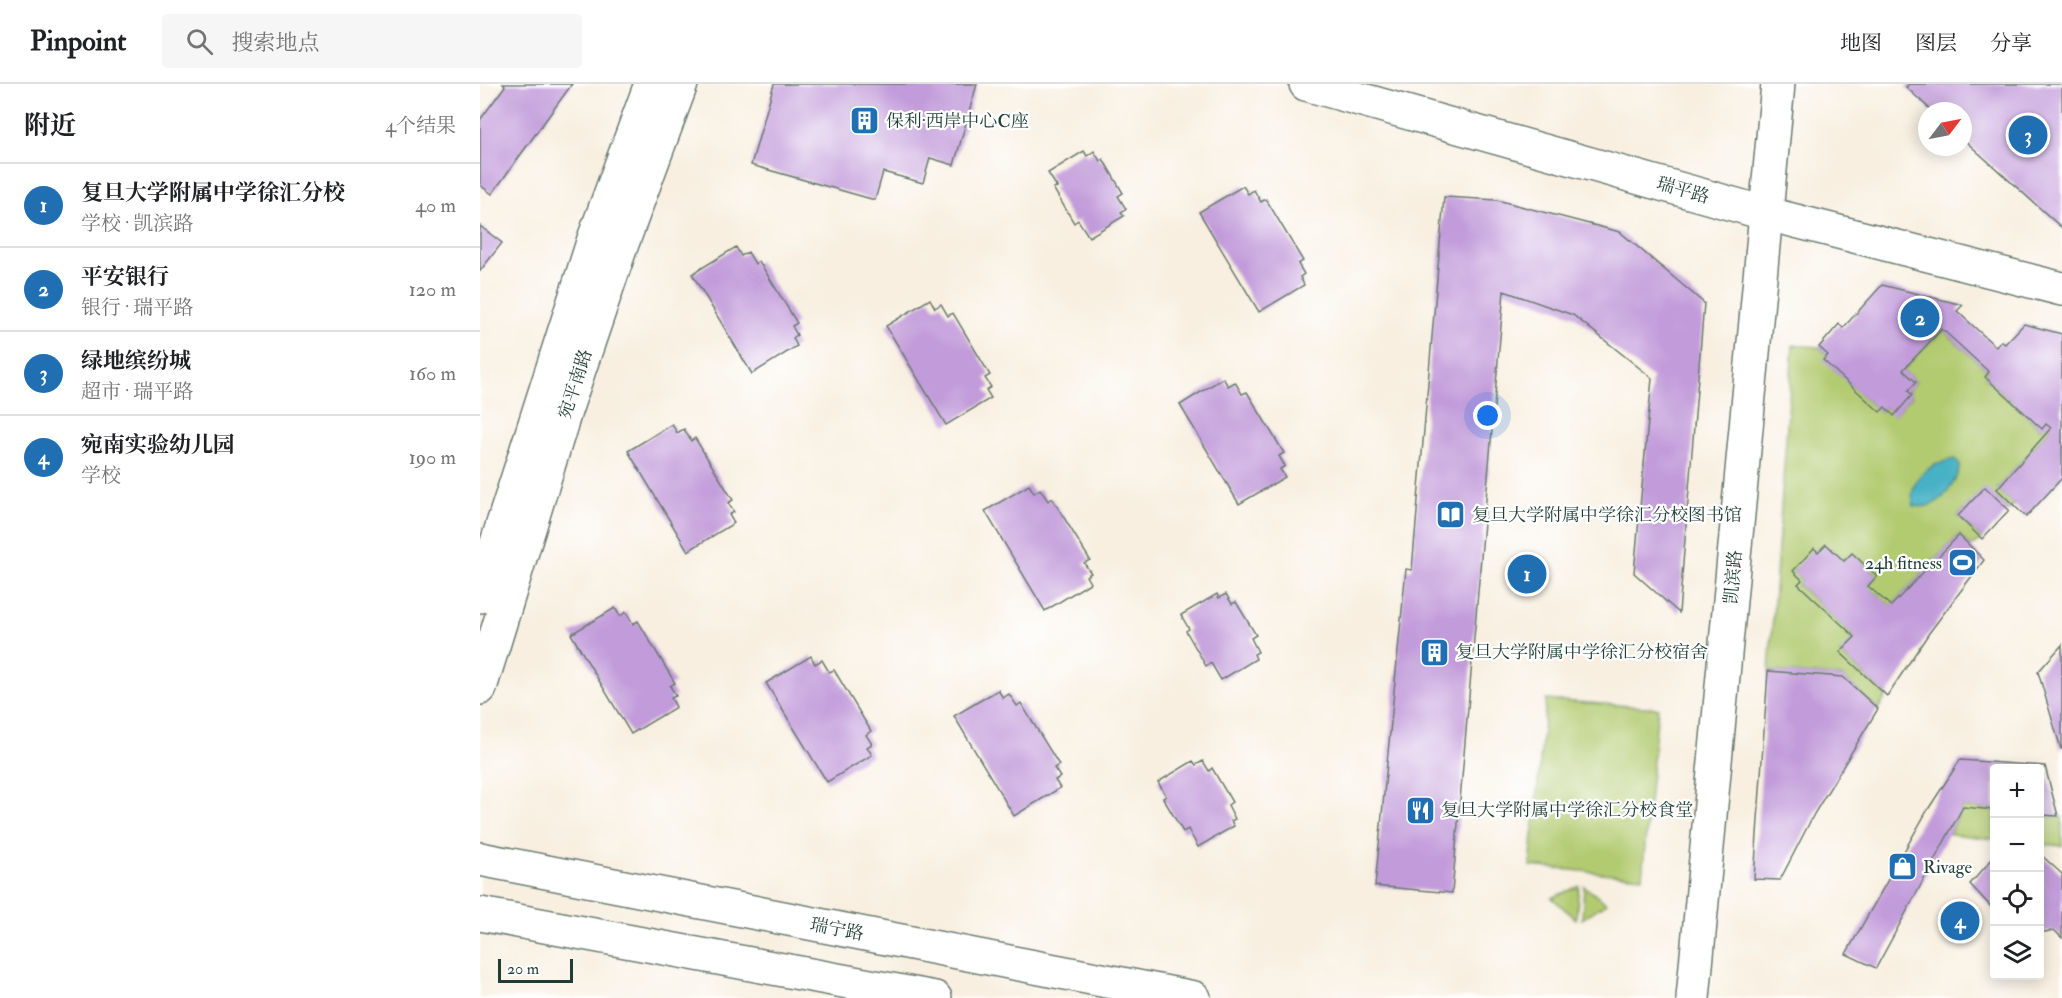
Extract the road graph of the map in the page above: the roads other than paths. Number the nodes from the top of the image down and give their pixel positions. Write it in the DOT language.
graph roads {
  1 [pos="651,84"];
  2 [pos="681,84"];
  3 [pos="1306,84"];
  4 [pos="1778,84"];
  5 [pos="1768,214"];
  6 [pos="2062,289"];
  7 [pos="480,596"];
  8 [pos="480,688"];
  9 [pos="480,859"];
  10 [pos="480,914"];
  11 [pos="935,998"];
  12 [pos="1194,998"];
  13 [pos="1694,998"];
  1 -- 7 [label="street, 宛平南路"];
  2 -- 8 [label="street, 宛平南路"];
  3 -- 5 [label="street, 瑞平路"];
  4 -- 5 [label="street, 凯滨路"];
  5 -- 6 [label="street, 瑞平路"];
  5 -- 13 [label="street, 凯滨路"];
  9 -- 12 [label="street, 瑞宁路"];
  10 -- 11 [label="street"];
}
